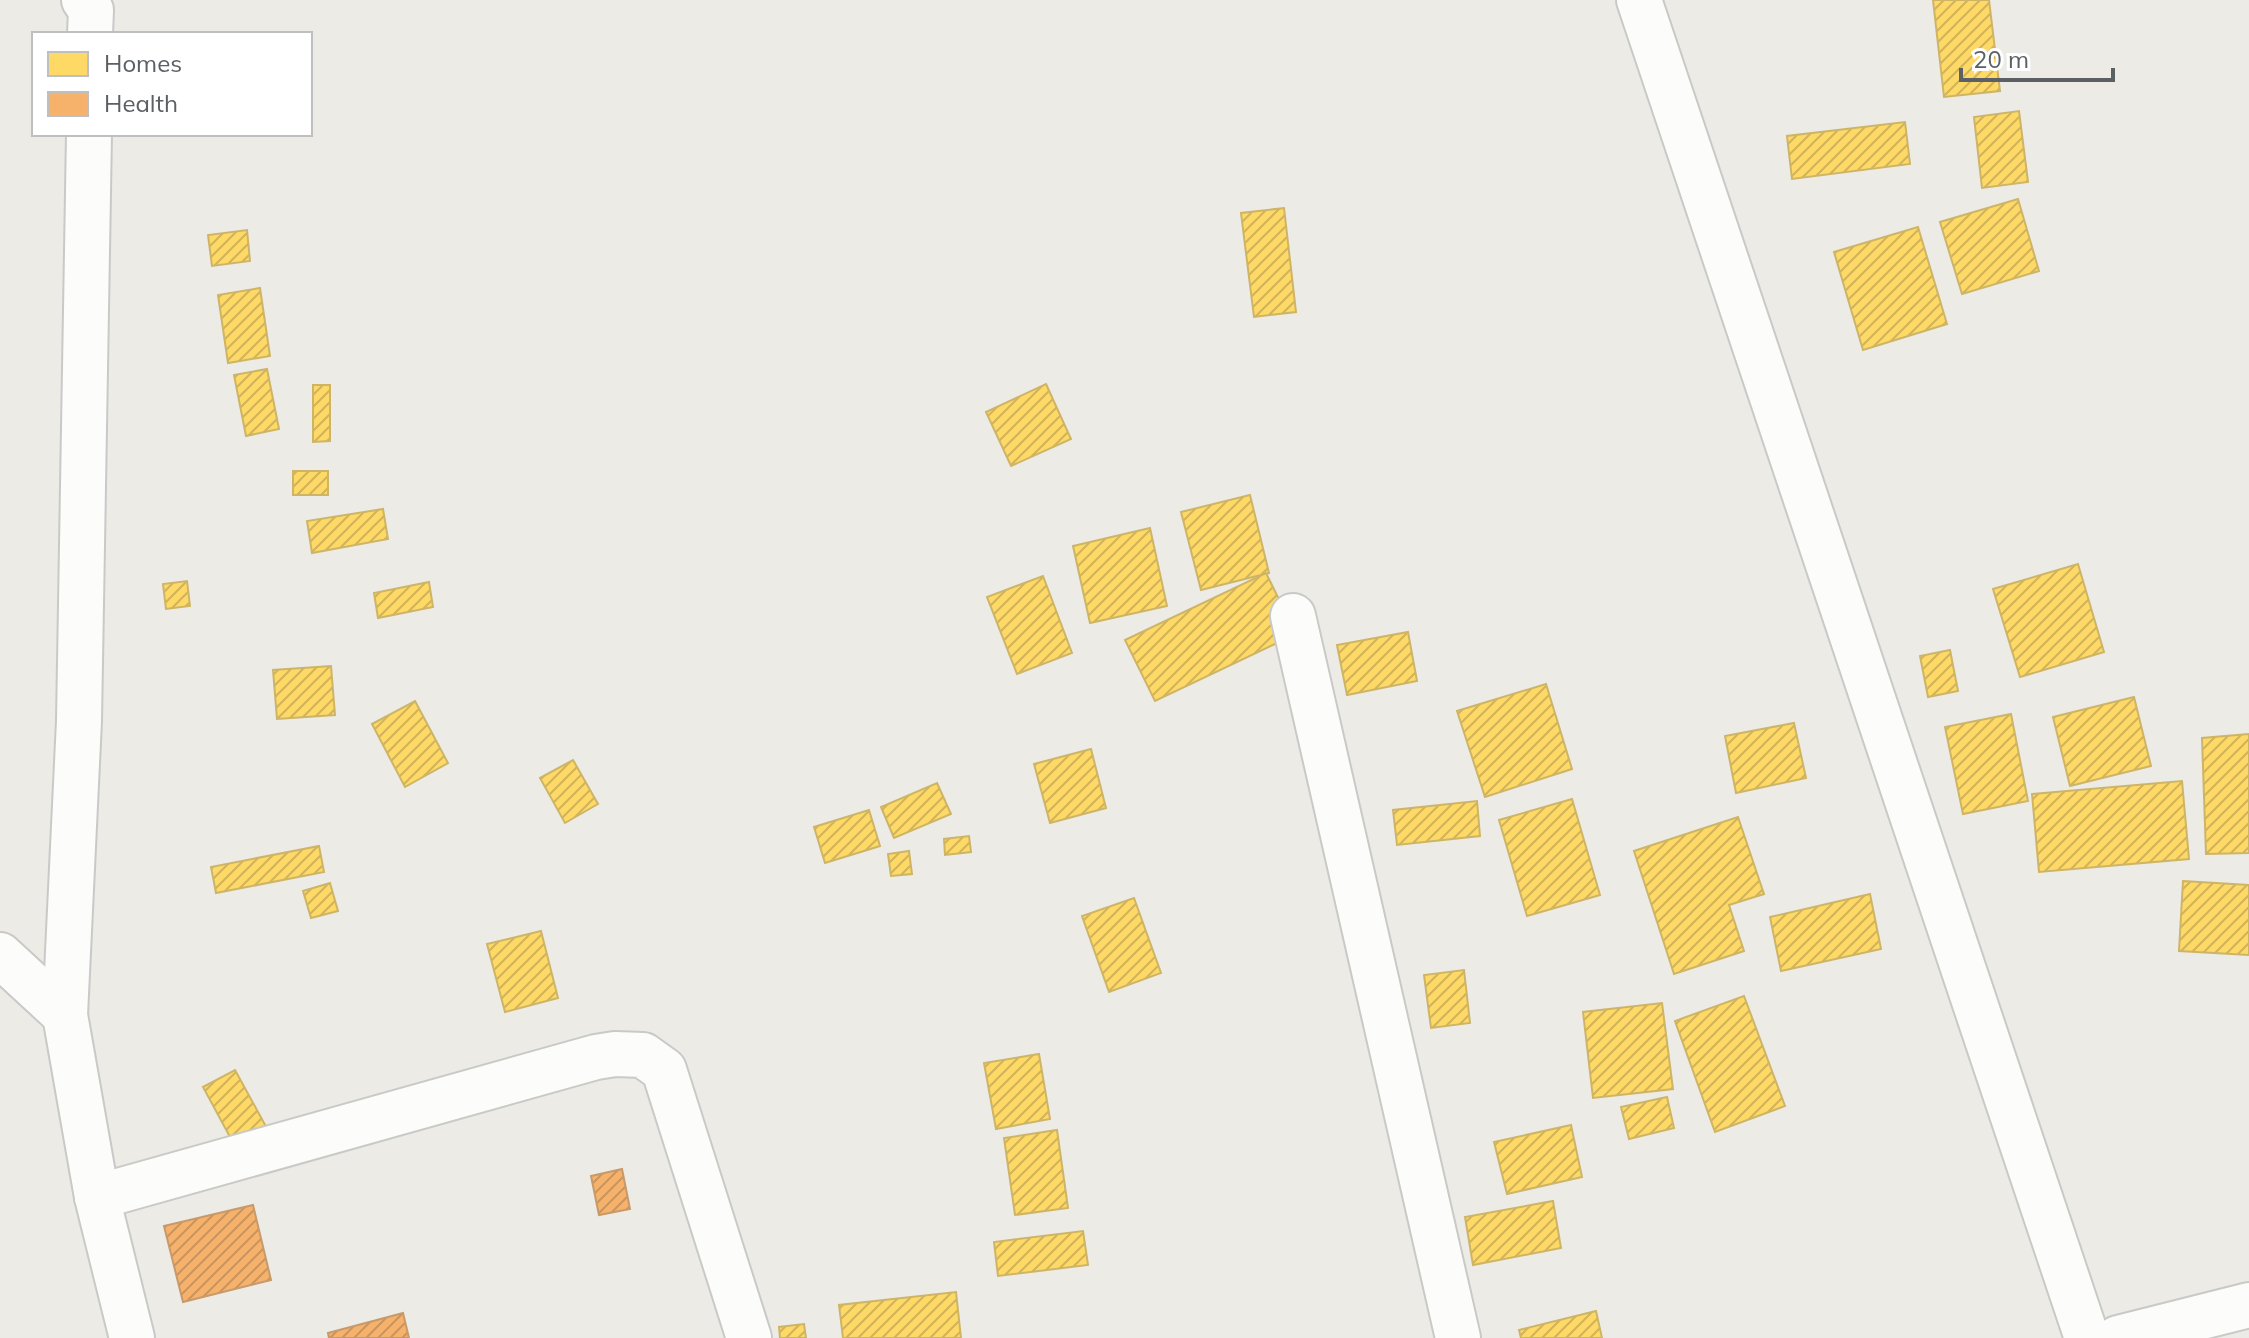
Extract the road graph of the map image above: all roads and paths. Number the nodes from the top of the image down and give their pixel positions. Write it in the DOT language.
graph roads {
  1 [pos="84,0"];
  2 [pos="1639,0"];
  3 [pos="90,32"];
  4 [pos="89,136"];
  5 [pos="1293,616"];
  6 [pos="0,955"];
  7 [pos="65,1015"];
  8 [pos="97,1197"];
  9 [pos="2249,1305"];
  10 [pos="132,1338"];
  11 [pos="749,1338"];
  12 [pos="1458,1338"];
  13 [pos="2087,1338"];
  14 [pos="2118,1338"];
  1 -- 3 [label="street"];
  2 -- 13 [label="street"];
  4 -- 7 [label="street"];
  5 -- 12 [label="street"];
  6 -- 7 [label="street"];
  7 -- 8 [label="street"];
  8 -- 10 [label="street"];
  8 -- 11 [label="street"];
  9 -- 14 [label="street"];
}
